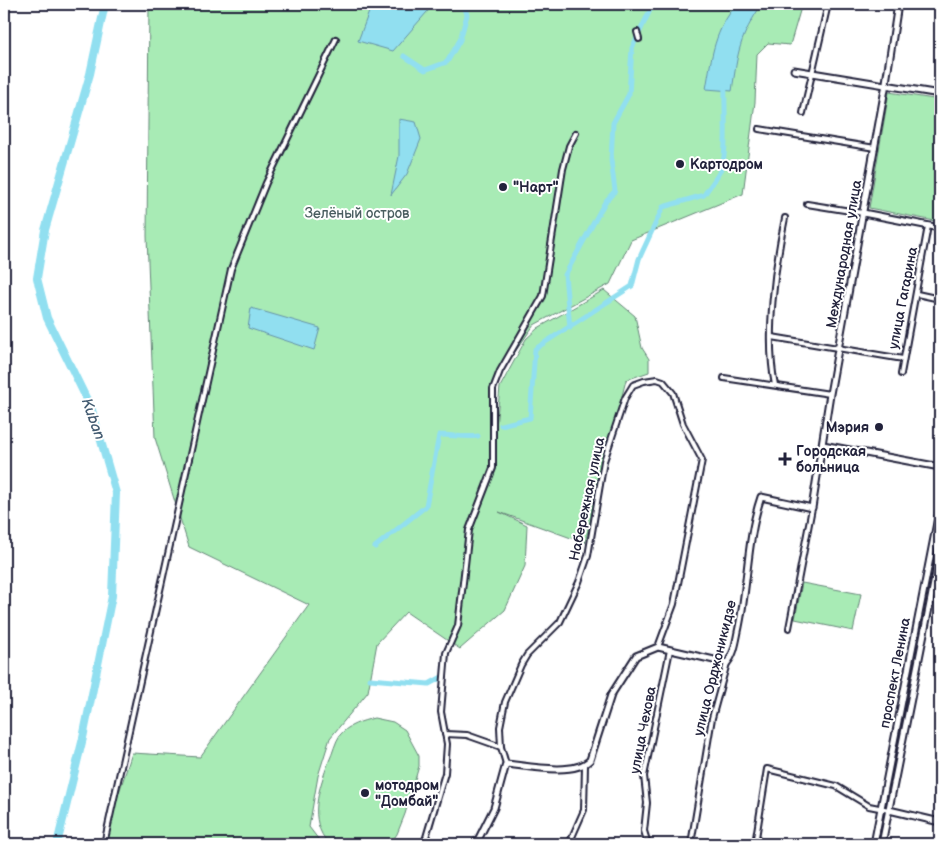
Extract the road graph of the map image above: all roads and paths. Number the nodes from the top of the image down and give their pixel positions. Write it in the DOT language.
graph roads {
  1 [pos="828,4"];
  2 [pos="898,4"];
  3 [pos="637,32"];
  4 [pos="336,39"];
  5 [pos="639,39"];
  6 [pos="794,70"];
  7 [pos="812,73"];
  8 [pos="886,85"];
  9 [pos="940,94"];
  10 [pos="803,113"];
  11 [pos="759,129"];
  12 [pos="576,133"];
  13 [pos="875,148"];
  14 [pos="807,204"];
  15 [pos="863,213"];
  16 [pos="785,218"];
  17 [pos="928,226"];
  18 [pos="940,228"];
  19 [pos="917,294"];
  20 [pos="940,299"];
  21 [pos="772,337"];
  22 [pos="838,348"];
  23 [pos="904,359"];
  24 [pos="901,374"];
  25 [pos="724,378"];
  26 [pos="775,385"];
  27 [pos="830,394"];
  28 [pos="823,445"];
  29 [pos="940,467"];
  30 [pos="940,507"];
  31 [pos="812,508"];
  32 [pos="940,554"];
  33 [pos="789,628"];
  34 [pos="658,647"];
  35 [pos="670,650"];
  36 [pos="727,664"];
  37 [pos="445,734"];
  38 [pos="501,747"];
  39 [pos="506,764"];
  40 [pos="585,765"];
  41 [pos="881,808"];
  42 [pos="889,810"];
  43 [pos="940,822"];
  44 [pos="104,844"];
  45 [pos="424,844"];
  46 [pos="476,844"];
  47 [pos="569,844"];
  48 [pos="648,844"];
  49 [pos="691,844"];
  50 [pos="755,844"];
  51 [pos="874,844"];
  52 [pos="882,844"];
  1 -- 7 [label="street"];
  2 -- 8 [label="main road, Международная улица"];
  3 -- 5 [label="street"];
  4 -- 44 [label="street"];
  6 -- 7 [label="main road"];
  7 -- 8 [label="main road"];
  7 -- 10 [label="street"];
  8 -- 9 [label="main road"];
  8 -- 13 [label="main road, Международная улица"];
  11 -- 13 [label="street"];
  12 -- 37 [label="street"];
  13 -- 15 [label="main road, Международная улица"];
  14 -- 15 [label="street"];
  15 -- 17 [label="main road"];
  15 -- 22 [label="main road, Международная улица"];
  16 -- 21 [label="street"];
  17 -- 18 [label="main road"];
  17 -- 19 [label="street, улица Гагарина"];
  19 -- 20 [label="street"];
  19 -- 23 [label="street, улица Гагарина"];
  21 -- 22 [label="street"];
  21 -- 26 [label="street"];
  22 -- 23 [label="street"];
  22 -- 27 [label="main road, Международная улица"];
  23 -- 24 [label="street, улица Гагарина"];
  25 -- 26 [label="street"];
  26 -- 27 [label="street"];
  27 -- 28 [label="main road, Международная улица"];
  28 -- 29 [label="main road"];
  28 -- 31 [label="main road, Международная улица"];
  30 -- 41 [label="main road, проспект Ленина"];
  31 -- 33 [label="street, Международная улица"];
  31 -- 36 [label="main road, улица Орджоникидзе"];
  32 -- 42 [label="main road, проспект Ленина"];
  34 -- 35 [label="main road"];
  34 -- 38 [label="street, Набережная улица"];
  34 -- 40 [label="main road"];
  35 -- 36 [label="main road"];
  35 -- 48 [label="street, улица Чехова"];
  36 -- 49 [label="street, улица Орджоникидзе"];
  37 -- 38 [label="street"];
  37 -- 45 [label="street"];
  38 -- 39 [label="street, Набережная улица"];
  39 -- 40 [label="main road"];
  39 -- 46 [label="main road"];
  40 -- 47 [label="street"];
  41 -- 42 [label="street"];
  41 -- 50 [label="street"];
  41 -- 51 [label="main road, проспект Ленина"];
  42 -- 43 [label="main road"];
  42 -- 52 [label="main road, проспект Ленина"];
}
